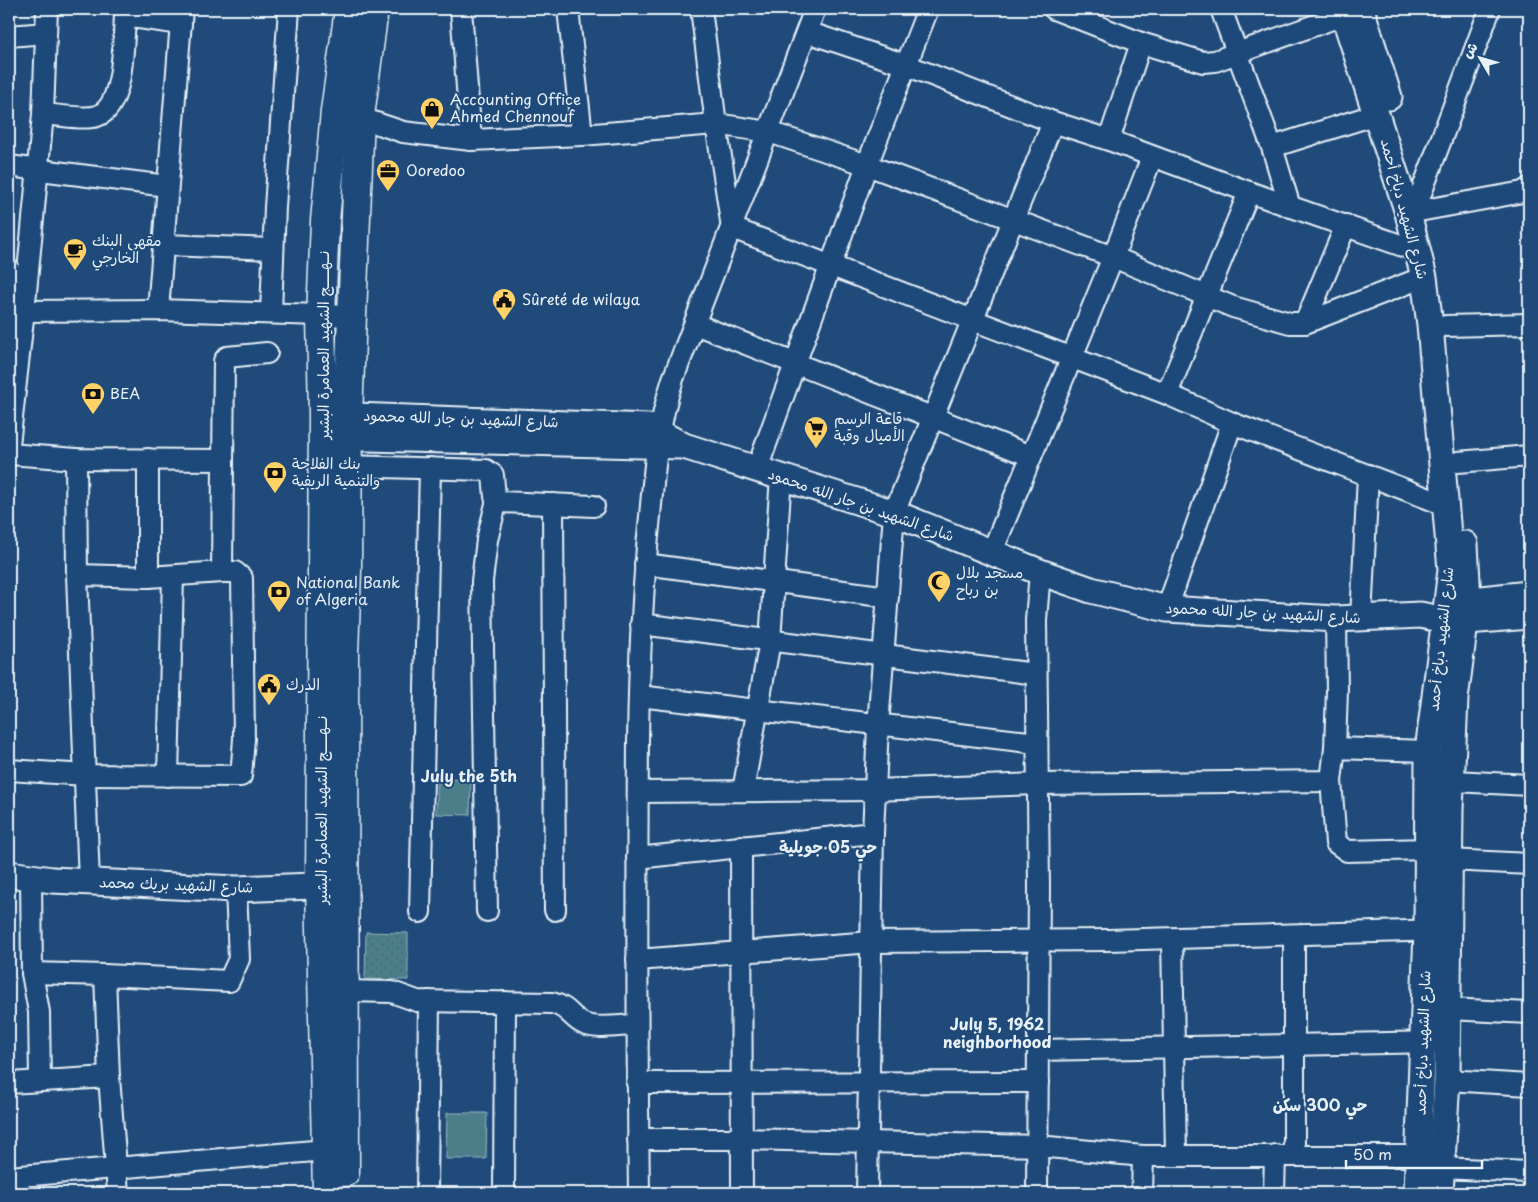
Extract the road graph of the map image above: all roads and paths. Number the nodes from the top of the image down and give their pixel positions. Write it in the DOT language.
graph roads {
  1 [pos="47,9"];
  2 [pos="288,9"];
  3 [pos="349,9"];
  4 [pos="374,9"];
  5 [pos="461,9"];
  6 [pos="568,9"];
  7 [pos="701,9"];
  8 [pos="815,9"];
  9 [pos="928,9"];
  10 [pos="1054,9"];
  11 [pos="1221,9"];
  12 [pos="1490,9"];
  13 [pos="1352,10"];
  14 [pos="126,12"];
  15 [pos="182,16"];
  16 [pos="807,32"];
  17 [pos="46,33"];
  18 [pos="9,36"];
  19 [pos="1141,42"];
  20 [pos="1238,52"];
  21 [pos="906,65"];
  22 [pos="43,114"];
  23 [pos="348,114"];
  24 [pos="1377,114"];
  25 [pos="1053,122"];
  26 [pos="716,124"];
  27 [pos="769,132"];
  28 [pos="582,135"];
  29 [pos="471,140"];
  30 [pos="1109,140"];
  31 [pos="1272,148"];
  32 [pos="1152,157"];
  33 [pos="867,165"];
  34 [pos="9,166"];
  35 [pos="38,169"];
  36 [pos="167,186"];
  37 [pos="1249,192"];
  38 [pos="1527,192"];
  39 [pos="1417,206"];
  40 [pos="1290,207"];
  41 [pos="1013,221"];
  42 [pos="1346,225"];
  43 [pos="732,228"];
  44 [pos="164,245"];
  45 [pos="273,249"];
  46 [pos="1417,251"];
  47 [pos="1113,257"];
  48 [pos="830,266"];
  49 [pos="9,270"];
  50 [pos="1424,277"];
  51 [pos="1207,297"];
  52 [pos="26,301"];
  53 [pos="158,310"];
  54 [pos="272,313"];
  55 [pos="321,316"];
  56 [pos="353,316"];
  57 [pos="972,319"];
  58 [pos="1305,323"];
  59 [pos="695,324"];
  60 [pos="1529,324"];
  61 [pos="1446,326"];
  62 [pos="267,353"];
  63 [pos="1073,357"];
  64 [pos="795,363"];
  65 [pos="1167,394"];
  66 [pos="11,403"];
  67 [pos="932,417"];
  68 [pos="1232,423"];
  69 [pos="336,426"];
  70 [pos="658,438"];
  71 [pos="9,445"];
  72 [pos="9,454"];
  73 [pos="1032,456"];
  74 [pos="1529,456"];
  75 [pos="76,459"];
  76 [pos="148,459"];
  77 [pos="221,460"];
  78 [pos="1458,462"];
  79 [pos="347,466"];
  80 [pos="430,468"];
  81 [pos="757,469"];
  82 [pos="1368,475"];
  83 [pos="781,476"];
  84 [pos="497,500"];
  85 [pos="553,504"];
  86 [pos="1444,505"];
  87 [pos="594,506"];
  88 [pos="894,513"];
  89 [pos="992,552"];
  90 [pos="645,564"];
  91 [pos="222,572"];
  92 [pos="1040,572"];
  93 [pos="76,576"];
  94 [pos="173,576"];
  95 [pos="148,577"];
  96 [pos="774,583"];
  97 [pos="1529,594"];
  98 [pos="888,597"];
  99 [pos="1167,609"];
  100 [pos="1448,612"];
  101 [pos="1529,616"];
  102 [pos="1336,619"];
  103 [pos="1361,619"];
  104 [pos="641,624"];
  105 [pos="770,641"];
  106 [pos="884,655"];
  107 [pos="1036,674"];
  108 [pos="638,696"];
  109 [pos="758,710"];
  110 [pos="878,726"];
  111 [pos="1037,743"];
  112 [pos="1335,748"];
  113 [pos="1428,751"];
  114 [pos="9,770"];
  115 [pos="86,775"];
  116 [pos="168,776"];
  117 [pos="1440,780"];
  118 [pos="1332,781"];
  119 [pos="1037,784"];
  120 [pos="1529,785"];
  121 [pos="874,790"];
  122 [pos="743,791"];
  123 [pos="638,792"];
  124 [pos="872,833"];
  125 [pos="742,846"];
  126 [pos="1439,854"];
  127 [pos="637,858"];
  128 [pos="1529,864"];
  129 [pos="20,876"];
  130 [pos="89,882"];
  131 [pos="332,885"];
  132 [pos="236,889"];
  133 [pos="555,910"];
  134 [pos="487,911"];
  135 [pos="420,912"];
  136 [pos="1438,930"];
  137 [pos="1294,936"];
  138 [pos="1172,939"];
  139 [pos="1038,940"];
  140 [pos="872,942"];
  141 [pos="742,951"];
  142 [pos="636,960"];
  143 [pos="32,973"];
  144 [pos="105,975"];
  145 [pos="343,990"];
  146 [pos="429,1001"];
  147 [pos="505,1002"];
  148 [pos="1448,1009"];
  149 [pos="1529,1013"];
  150 [pos="636,1025"];
  151 [pos="1436,1042"];
  152 [pos="1294,1045"];
  153 [pos="1174,1047"];
  154 [pos="1038,1050"];
  155 [pos="108,1077"];
  156 [pos="40,1080"];
  157 [pos="1446,1080"];
  158 [pos="743,1082"];
  159 [pos="1038,1082"];
  160 [pos="9,1083"];
  161 [pos="637,1083"];
  162 [pos="869,1084"];
  163 [pos="1529,1085"];
  164 [pos="743,1138"];
  165 [pos="638,1139"];
  166 [pos="868,1142"];
  167 [pos="1038,1146"];
  168 [pos="326,1150"];
  169 [pos="1284,1154"];
  170 [pos="1176,1155"];
  171 [pos="1143,1156"];
  172 [pos="1418,1156"];
  173 [pos="116,1168"];
  174 [pos="1441,1168"];
  175 [pos="1529,1172"];
  176 [pos="9,1177"];
  177 [pos="118,1193"];
  178 [pos="327,1193"];
  179 [pos="346,1193"];
  180 [pos="427,1193"];
  181 [pos="504,1193"];
  182 [pos="639,1193"];
  183 [pos="742,1193"];
  184 [pos="867,1193"];
  185 [pos="1036,1193"];
  186 [pos="1142,1193"];
  187 [pos="1274,1193"];
  188 [pos="1417,1193"];
  189 [pos="1440,1193"];
  1 -- 17 [label="street"];
  2 -- 45 [label="street"];
  3 -- 23 [label="main road, نــهـــــج الشهيد العمامرة البشير"];
  4 -- 23 [label="main road, نــهـــــج الشهيد العمامرة البشير"];
  5 -- 29 [label="street"];
  6 -- 28 [label="street"];
  7 -- 26 [label="street"];
  8 -- 16 [label="street"];
  9 -- 21 [label="street"];
  10 -- 19 [label="street"];
  11 -- 20 [label="street"];
  12 -- 39 [label="street"];
  13 -- 20 [label="street"];
  13 -- 24 [label="street, شارع الشهيد دباخ أحمد"];
  13 -- 39 [label="street, شارع الشهيد دباخ أحمد"];
  14 -- 15 [label="street"];
  14 -- 22 [label="street"];
  15 -- 36 [label="street"];
  16 -- 21 [label="street"];
  16 -- 27 [label="street"];
  17 -- 18 [label="street"];
  17 -- 22 [label="street"];
  19 -- 20 [label="street"];
  19 -- 30 [label="street"];
  20 -- 31 [label="street"];
  21 -- 25 [label="street"];
  21 -- 33 [label="street"];
  22 -- 35 [label="street"];
  23 -- 29 [label="street"];
  23 -- 55 [label="main road, نــهـــــج الشهيد العمامرة البشير"];
  23 -- 56 [label="main road, نــهـــــج الشهيد العمامرة البشير"];
  24 -- 31 [label="street"];
  24 -- 39 [label="street, شارع الشهيد دباخ أحمد"];
  25 -- 30 [label="street"];
  25 -- 41 [label="street"];
  26 -- 27 [label="street"];
  26 -- 28 [label="street"];
  26 -- 43 [label="street"];
  27 -- 33 [label="street"];
  27 -- 43 [label="street"];
  28 -- 29 [label="street"];
  30 -- 32 [label="street"];
  31 -- 40 [label="street"];
  32 -- 37 [label="street"];
  32 -- 47 [label="street"];
  33 -- 41 [label="street"];
  33 -- 48 [label="street"];
  34 -- 35 [label="street"];
  35 -- 36 [label="street"];
  35 -- 52 [label="street"];
  36 -- 44 [label="street"];
  37 -- 40 [label="street"];
  37 -- 51 [label="street"];
  38 -- 39 [label="street"];
  39 -- 46 [label="street, شارع الشهيد دباخ أحمد"];
  39 -- 61 [label="street, شارع الشهيد دباخ أحمد"];
  40 -- 42 [label="street"];
  41 -- 47 [label="street"];
  41 -- 57 [label="street"];
  42 -- 46 [label="street"];
  42 -- 58 [label="street"];
  43 -- 48 [label="street"];
  43 -- 59 [label="street"];
  44 -- 45 [label="street"];
  44 -- 53 [label="street"];
  45 -- 54 [label="street"];
  46 -- 50 [label="street, شارع الشهيد دباخ أحمد"];
  47 -- 51 [label="street"];
  47 -- 63 [label="street"];
  48 -- 57 [label="street"];
  48 -- 64 [label="street"];
  49 -- 52 [label="street"];
  50 -- 58 [label="street"];
  50 -- 86 [label="street, شارع الشهيد دباخ أحمد"];
  51 -- 58 [label="street"];
  51 -- 65 [label="street"];
  52 -- 53 [label="street"];
  52 -- 66 [label="street"];
  53 -- 54 [label="street"];
  54 -- 55 [label="street"];
  55 -- 56 [label="street"];
  55 -- 69 [label="main road, نــهـــــج الشهيد العمامرة البشير"];
  56 -- 69 [label="main road, نــهـــــج الشهيد العمامرة البشير"];
  57 -- 63 [label="street"];
  57 -- 67 [label="street"];
  59 -- 64 [label="street"];
  59 -- 70 [label="street"];
  60 -- 61 [label="street"];
  61 -- 78 [label="street, شارع الشهيد دباخ أحمد"];
  62 -- 77 [label="street"];
  63 -- 65 [label="street"];
  63 -- 73 [label="street"];
  64 -- 67 [label="street"];
  64 -- 81 [label="street"];
  65 -- 68 [label="street"];
  66 -- 71 [label="street"];
  67 -- 73 [label="street"];
  67 -- 88 [label="street"];
  68 -- 82 [label="street"];
  68 -- 99 [label="street"];
  69 -- 70 [label="street, شارع الشهيد بن جار الله محمود"];
  69 -- 79 [label="main road, نــهـــــج الشهيد العمامرة البشير"];
  69 -- 131 [label="main road, نــهـــــج الشهيد العمامرة البشير"];
  70 -- 81 [label="street, شارع الشهيد بن جار الله محمود"];
  70 -- 90 [label="street"];
  72 -- 75 [label="street"];
  73 -- 89 [label="street"];
  74 -- 78 [label="street"];
  75 -- 76 [label="street"];
  75 -- 93 [label="street"];
  76 -- 77 [label="street"];
  76 -- 95 [label="street"];
  77 -- 91 [label="street"];
  78 -- 100 [label="street, شارع الشهيد دباخ أحمد"];
  79 -- 80 [label="street"];
  79 -- 131 [label="main road, نــهـــــج الشهيد العمامرة البشير"];
  80 -- 84 [label="street"];
  80 -- 135 [label="street"];
  81 -- 83 [label="street, شارع الشهيد بن جار الله محمود"];
  82 -- 86 [label="street"];
  82 -- 103 [label="street"];
  83 -- 88 [label="street, شارع الشهيد بن جار الله محمود"];
  83 -- 96 [label="street"];
  84 -- 85 [label="street"];
  84 -- 134 [label="street"];
  85 -- 87 [label="street"];
  85 -- 133 [label="street"];
  86 -- 100 [label="street, شارع الشهيد دباخ أحمد"];
  88 -- 89 [label="street, شارع الشهيد بن جار الله محمود"];
  88 -- 98 [label="street"];
  89 -- 92 [label="street, شارع الشهيد بن جار الله محمود"];
  90 -- 96 [label="street"];
  90 -- 104 [label="street"];
  91 -- 94 [label="street"];
  91 -- 116 [label="street"];
  92 -- 99 [label="street, شارع الشهيد بن جار الله محمود"];
  92 -- 107 [label="street"];
  93 -- 95 [label="street"];
  93 -- 115 [label="street"];
  94 -- 95 [label="street"];
  94 -- 116 [label="street"];
  96 -- 98 [label="street"];
  96 -- 105 [label="street"];
  97 -- 100 [label="street, شارع الشهيد بن جار الله محمود"];
  98 -- 106 [label="street"];
  99 -- 102 [label="street, شارع الشهيد بن جار الله محمود"];
  100 -- 101 [label="street, شارع الشهيد بن جار الله محمود"];
  100 -- 103 [label="street, شارع الشهيد بن جار الله محمود"];
  100 -- 113 [label="street, شارع الشهيد دباخ أحمد"];
  100 -- 117 [label="street, شارع الشهيد دباخ أحمد"];
  102 -- 103 [label="street, شارع الشهيد بن جار الله محمود"];
  102 -- 112 [label="street"];
  104 -- 105 [label="street"];
  104 -- 108 [label="street"];
  105 -- 106 [label="street"];
  105 -- 109 [label="street"];
  106 -- 107 [label="street"];
  106 -- 110 [label="street"];
  107 -- 111 [label="street"];
  108 -- 109 [label="street"];
  108 -- 123 [label="street"];
  109 -- 110 [label="street"];
  109 -- 122 [label="street"];
  110 -- 111 [label="street"];
  110 -- 121 [label="street"];
  111 -- 119 [label="street"];
  112 -- 113 [label="street"];
  112 -- 118 [label="street"];
  113 -- 117 [label="street, شارع الشهيد دباخ أحمد"];
  114 -- 115 [label="street"];
  115 -- 116 [label="street"];
  115 -- 130 [label="street"];
  117 -- 120 [label="street"];
  117 -- 126 [label="street, شارع الشهيد دباخ أحمد"];
  118 -- 119 [label="street"];
  118 -- 126 [label="street"];
  119 -- 121 [label="street"];
  119 -- 139 [label="street"];
  121 -- 122 [label="street"];
  121 -- 124 [label="street"];
  122 -- 123 [label="street"];
  123 -- 127 [label="street"];
  124 -- 125 [label="street"];
  124 -- 140 [label="street"];
  125 -- 127 [label="street"];
  125 -- 141 [label="street"];
  126 -- 128 [label="street"];
  126 -- 136 [label="street, شارع الشهيد دباخ أحمد"];
  127 -- 142 [label="street"];
  129 -- 130 [label="street, شارع الشهيد بريك محمد"];
  129 -- 143 [label="street"];
  130 -- 132 [label="street, شارع الشهيد بريك محمد"];
  131 -- 132 [label="street, شارع الشهيد بريك محمد"];
  131 -- 145 [label="main road, نــهـــــج الشهيد العمامرة البشير"];
  131 -- 168 [label="main road, نــهـــــج الشهيد العمامرة البشير"];
  132 -- 144 [label="street"];
  136 -- 137 [label="street"];
  136 -- 148 [label="street, شارع الشهيد دباخ أحمد"];
  136 -- 151 [label="street, شارع الشهيد دباخ أحمد"];
  137 -- 138 [label="street"];
  137 -- 152 [label="street"];
  138 -- 139 [label="street"];
  138 -- 153 [label="street"];
  139 -- 140 [label="street"];
  139 -- 154 [label="street"];
  140 -- 141 [label="street"];
  140 -- 162 [label="street"];
  141 -- 142 [label="street"];
  141 -- 158 [label="street"];
  142 -- 150 [label="street"];
  143 -- 144 [label="street"];
  143 -- 156 [label="street"];
  144 -- 155 [label="street"];
  145 -- 146 [label="street"];
  145 -- 179 [label="main road, نــهـــــج الشهيد العمامرة البشير"];
  146 -- 147 [label="street"];
  146 -- 180 [label="street"];
  147 -- 150 [label="street"];
  147 -- 181 [label="street"];
  148 -- 149 [label="street"];
  148 -- 151 [label="street, شارع الشهيد دباخ أحمد"];
  150 -- 161 [label="street"];
  151 -- 152 [label="street"];
  151 -- 157 [label="street, شارع الشهيد دباخ أحمد"];
  151 -- 172 [label="street, شارع الشهيد دباخ أحمد"];
  152 -- 153 [label="street"];
  152 -- 169 [label="street"];
  153 -- 154 [label="street"];
  153 -- 170 [label="street"];
  154 -- 159 [label="street"];
  155 -- 156 [label="street"];
  155 -- 173 [label="street"];
  156 -- 160 [label="street"];
  157 -- 163 [label="street"];
  157 -- 174 [label="street, شارع الشهيد دباخ أحمد"];
  158 -- 161 [label="street"];
  158 -- 162 [label="street"];
  158 -- 164 [label="street"];
  159 -- 162 [label="street"];
  159 -- 167 [label="street"];
  161 -- 165 [label="street"];
  162 -- 166 [label="street"];
  164 -- 165 [label="street"];
  164 -- 166 [label="street"];
  164 -- 183 [label="street"];
  165 -- 182 [label="street"];
  166 -- 167 [label="street"];
  166 -- 184 [label="street"];
  167 -- 171 [label="street"];
  167 -- 185 [label="street"];
  168 -- 173 [label="street"];
  168 -- 178 [label="main road, نــهـــــج الشهيد العمامرة البشير"];
  169 -- 170 [label="street"];
  169 -- 172 [label="street"];
  169 -- 187 [label="street"];
  170 -- 171 [label="street"];
  171 -- 186 [label="street"];
  172 -- 188 [label="street, شارع الشهيد دباخ أحمد"];
  173 -- 176 [label="street"];
  173 -- 177 [label="street"];
  174 -- 175 [label="street"];
  174 -- 189 [label="street, شارع الشهيد دباخ أحمد"];
}
